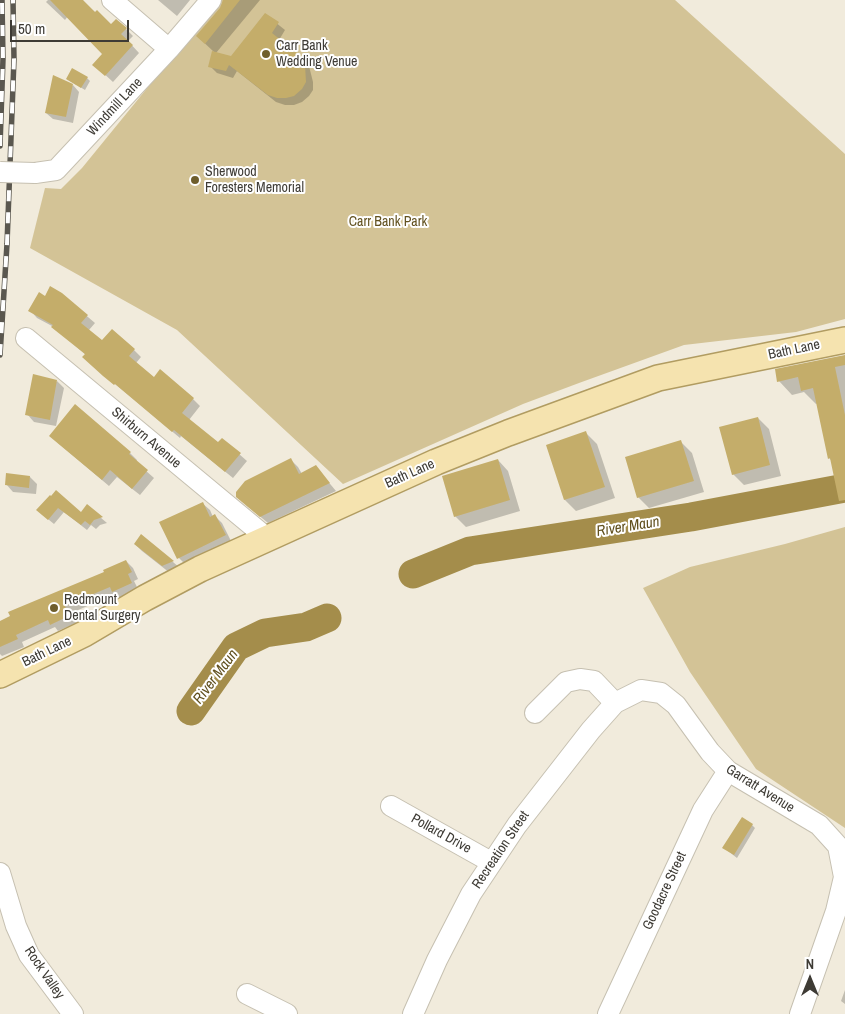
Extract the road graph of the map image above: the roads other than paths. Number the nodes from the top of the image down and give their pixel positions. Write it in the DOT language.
graph roads {
  1 [pos="112,0"];
  2 [pos="211,0"];
  3 [pos="169,49"];
  4 [pos="0,172"];
  5 [pos="26,338"];
  6 [pos="845,340"];
  7 [pos="267,538"];
  8 [pos="0,675"];
  9 [pos="615,703"];
  10 [pos="535,712"];
  11 [pos="728,770"];
  12 [pos="391,806"];
  13 [pos="491,862"];
  14 [pos="0,873"];
  15 [pos="844,877"];
  16 [pos="247,994"];
  17 [pos="73,1014"];
  18 [pos="287,1014"];
  19 [pos="413,1014"];
  20 [pos="608,1014"];
  21 [pos="800,1014"];
  1 -- 3 [label="street"];
  2 -- 3 [label="street, Windmill Lane"];
  3 -- 4 [label="street, Windmill Lane, bridge"];
  5 -- 7 [label="street, Shirburn Avenue"];
  6 -- 7 [label="main road, Bath Lane"];
  7 -- 8 [label="main road, Bath Lane"];
  9 -- 10 [label="street"];
  9 -- 11 [label="street, Garratt Avenue"];
  9 -- 13 [label="street, Recreation Street"];
  11 -- 15 [label="street, Garratt Avenue"];
  11 -- 20 [label="street, Goodacre Street"];
  12 -- 13 [label="street, Pollard Drive"];
  13 -- 19 [label="street, Recreation Street"];
  14 -- 17 [label="street, Rock Valley"];
  15 -- 21 [label="street"];
  16 -- 18 [label="street"];
}
